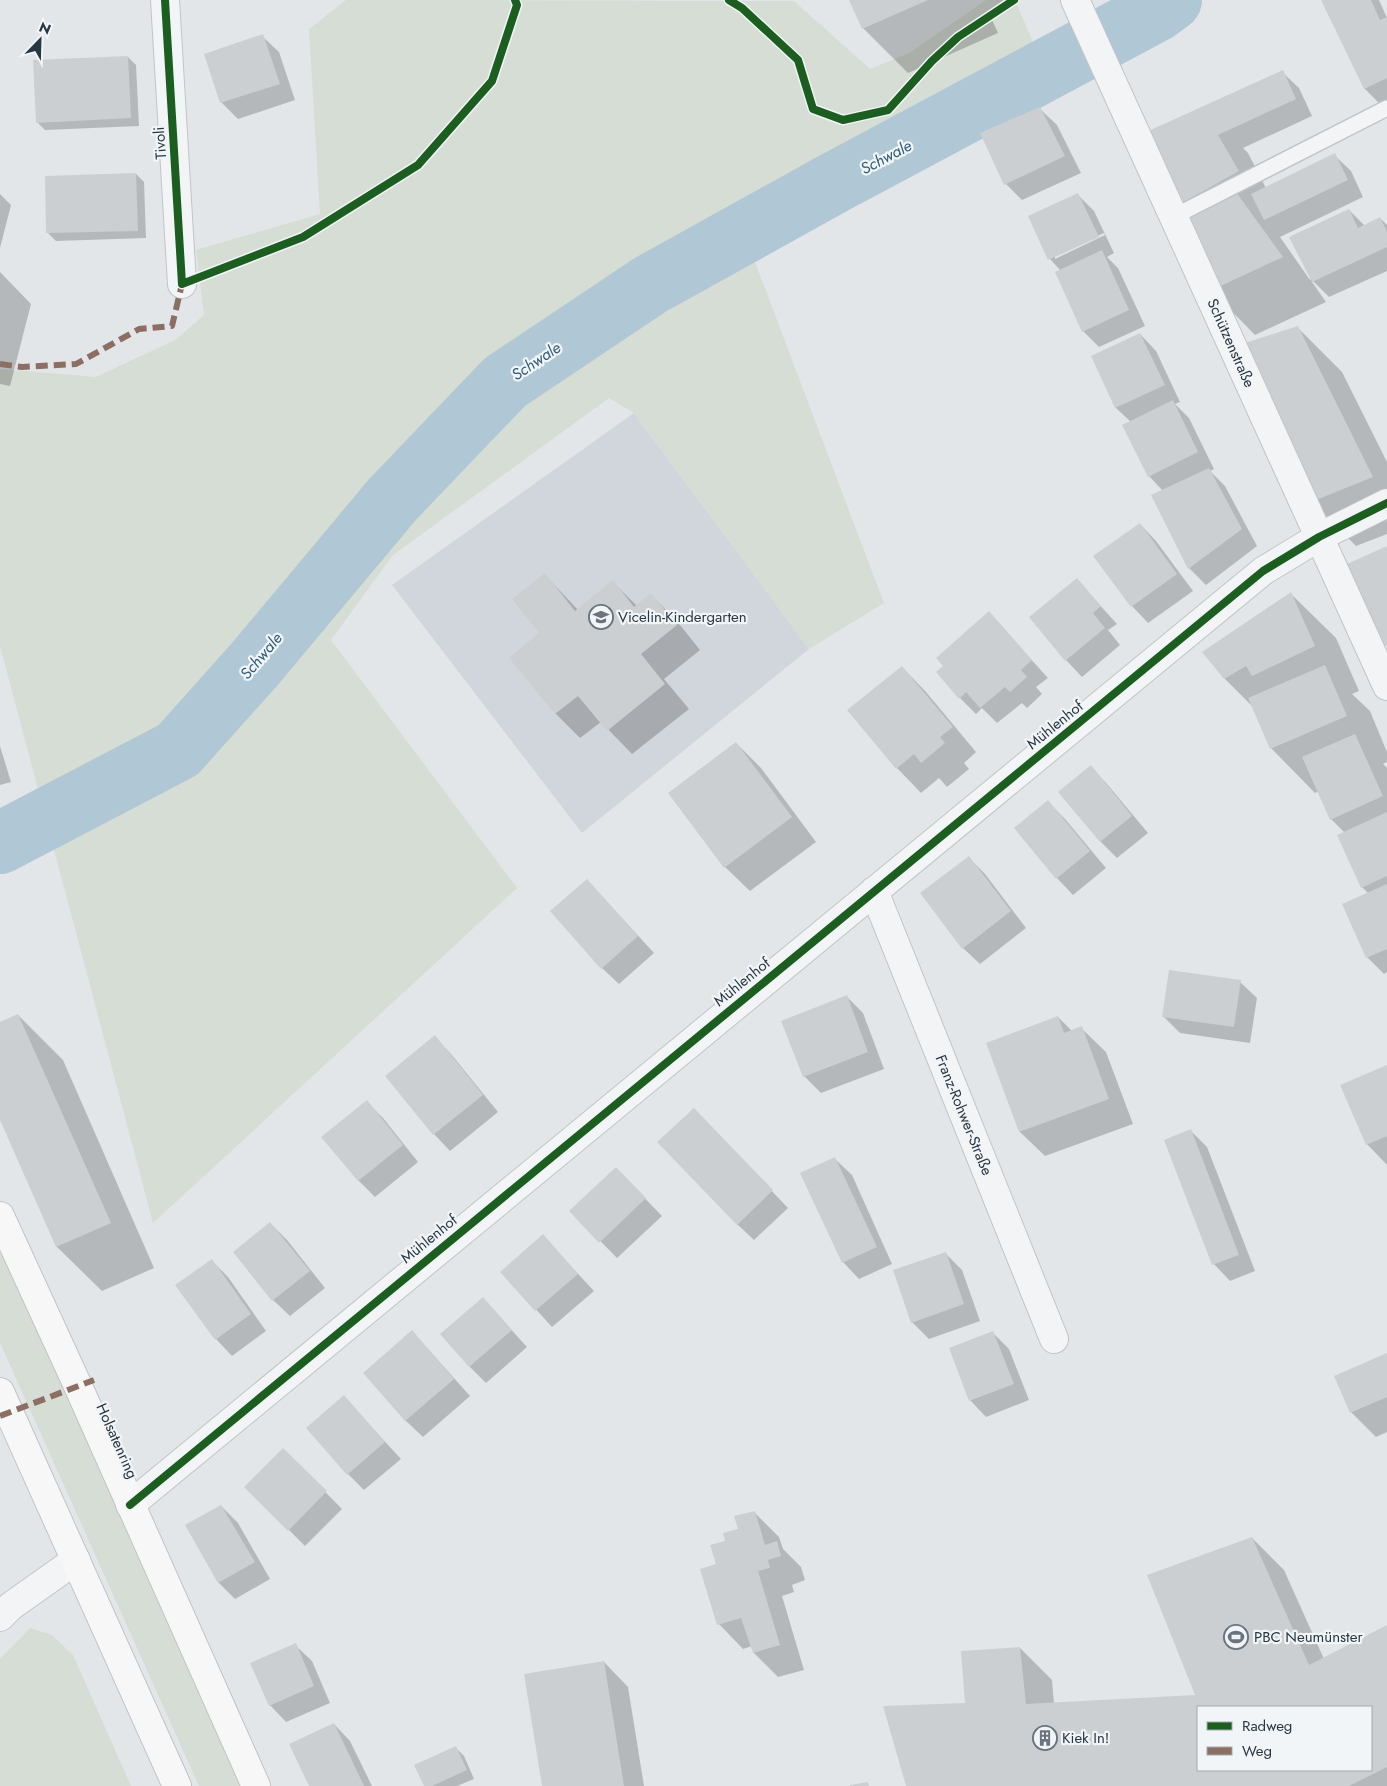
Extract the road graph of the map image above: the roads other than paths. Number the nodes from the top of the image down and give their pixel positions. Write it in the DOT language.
graph roads {
  1 [pos="165,0"];
  2 [pos="1075,0"];
  3 [pos="1387,108"];
  4 [pos="1173,216"];
  5 [pos="182,284"];
  6 [pos="1387,503"];
  7 [pos="1319,537"];
  8 [pos="1387,686"];
  9 [pos="874,891"];
  10 [pos="0,1216"];
  11 [pos="1054,1338"];
  12 [pos="0,1392"];
  13 [pos="130,1505"];
  14 [pos="76,1560"];
  15 [pos="0,1617"];
  16 [pos="177,1786"];
  17 [pos="256,1786"];
  1 -- 5 [label="street, Tivoli"];
  2 -- 4 [label="street, Schützenstraße"];
  3 -- 4 [label="lane"];
  4 -- 7 [label="street, Schützenstraße"];
  6 -- 7 [label="street, Mühlenhof"];
  7 -- 8 [label="street, Schützenstraße"];
  7 -- 9 [label="street, Mühlenhof"];
  9 -- 11 [label="street, Franz-Rohwer-Straße"];
  9 -- 13 [label="street, Mühlenhof"];
  10 -- 13 [label="main road, Holsatenring"];
  12 -- 14 [label="main road"];
  13 -- 17 [label="main road, Holsatenring"];
  14 -- 15 [label="street"];
  14 -- 16 [label="main road"];
}
